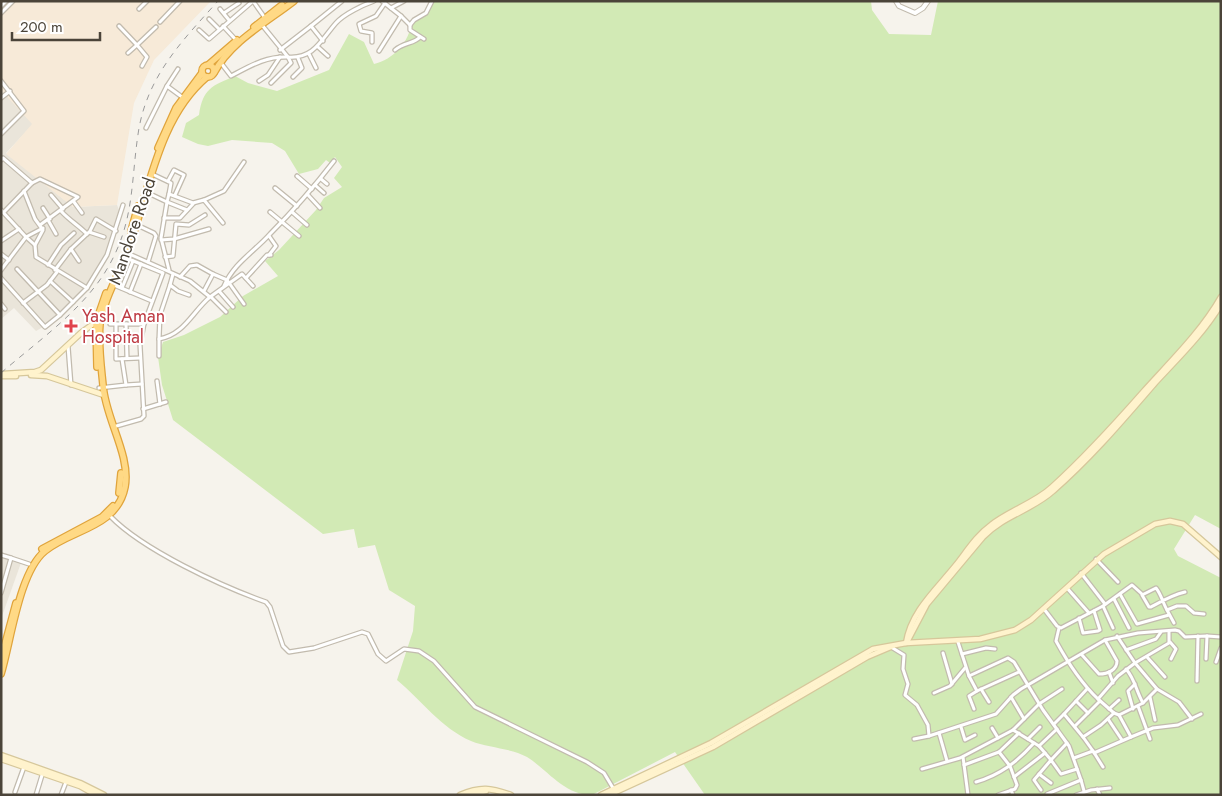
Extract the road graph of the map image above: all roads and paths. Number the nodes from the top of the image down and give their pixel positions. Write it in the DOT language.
graph roads {
  1 [pos="6,1"];
  2 [pos="13,1"];
  3 [pos="147,1"];
  4 [pos="179,1"];
  5 [pos="253,1"];
  6 [pos="287,1"];
  7 [pos="294,1"];
  8 [pos="342,1"];
  9 [pos="372,1"];
  10 [pos="404,1"];
  11 [pos="432,1"];
  12 [pos="928,1"];
  13 [pos="239,2"];
  14 [pos="384,2"];
  15 [pos="895,2"];
  16 [pos="1,6"];
  17 [pos="139,8"];
  18 [pos="391,8"];
  19 [pos="220,9"];
  20 [pos="244,9"];
  21 [pos="1,13"];
  22 [pos="224,14"];
  23 [pos="401,16"];
  24 [pos="265,18"];
  25 [pos="209,19"];
  26 [pos="229,20"];
  27 [pos="160,22"];
  28 [pos="262,25"];
  29 [pos="410,25"];
  30 [pos="119,26"];
  31 [pos="223,26"];
  32 [pos="311,26"];
  33 [pos="156,27"];
  34 [pos="219,29"];
  35 [pos="199,30"];
  36 [pos="236,40"];
  37 [pos="323,41"];
  38 [pos="372,42"];
  39 [pos="137,45"];
  40 [pos="318,47"];
  41 [pos="280,50"];
  42 [pos="395,50"];
  43 [pos="379,51"];
  44 [pos="128,52"];
  45 [pos="309,54"];
  46 [pos="328,56"];
  47 [pos="280,57"];
  48 [pos="288,58"];
  49 [pos="298,58"];
  50 [pos="220,62"];
  51 [pos="208,65"];
  52 [pos="142,66"];
  53 [pos="316,68"];
  54 [pos="178,69"];
  55 [pos="202,72"];
  56 [pos="214,73"];
  57 [pos="207,77"];
  58 [pos="294,77"];
  59 [pos="259,81"];
  60 [pos="1,82"];
  61 [pos="271,83"];
  62 [pos="166,86"];
  63 [pos="10,91"];
  64 [pos="182,97"];
  65 [pos="1,98"];
  66 [pos="146,128"];
  67 [pos="1,134"];
  68 [pos="1,160"];
  69 [pos="334,161"];
  70 [pos="244,162"];
  71 [pos="152,174"];
  72 [pos="297,176"];
  73 [pos="321,178"];
  74 [pos="168,181"];
  75 [pos="32,183"];
  76 [pos="327,184"];
  77 [pos="315,185"];
  78 [pos="275,188"];
  79 [pos="312,189"];
  80 [pos="24,190"];
  81 [pos="146,192"];
  82 [pos="324,193"];
  83 [pos="169,194"];
  84 [pos="51,195"];
  85 [pos="175,195"];
  86 [pos="308,195"];
  87 [pos="204,200"];
  88 [pos="74,202"];
  89 [pos="167,202"];
  90 [pos="193,203"];
  91 [pos="122,205"];
  92 [pos="297,206"];
  93 [pos="43,208"];
  94 [pos="320,208"];
  95 [pos="62,210"];
  96 [pos="187,210"];
  97 [pos="2,211"];
  98 [pos="270,212"];
  99 [pos="292,212"];
  100 [pos="82,213"];
  101 [pos="205,215"];
  102 [pos="164,218"];
  103 [pos="180,218"];
  104 [pos="49,219"];
  105 [pos="282,221"];
  106 [pos="223,223"];
  107 [pos="182,224"];
  108 [pos="137,225"];
  109 [pos="307,225"];
  110 [pos="41,226"];
  111 [pos="19,229"];
  112 [pos="209,229"];
  113 [pos="116,231"];
  114 [pos="74,233"];
  115 [pos="88,233"];
  116 [pos="56,234"];
  117 [pos="269,236"];
  118 [pos="299,236"];
  119 [pos="26,237"];
  120 [pos="104,237"];
  121 [pos="174,239"];
  122 [pos="161,240"];
  123 [pos="1,241"];
  124 [pos="35,245"];
  125 [pos="71,249"];
  126 [pos="1,254"];
  127 [pos="126,255"];
  128 [pos="165,257"];
  129 [pos="8,260"];
  130 [pos="79,261"];
  131 [pos="133,261"];
  132 [pos="148,262"];
  133 [pos="141,264"];
  134 [pos="48,265"];
  135 [pos="1,270"];
  136 [pos="16,270"];
  137 [pos="169,270"];
  138 [pos="56,271"];
  139 [pos="173,274"];
  140 [pos="213,274"];
  141 [pos="1,278"];
  142 [pos="180,278"];
  143 [pos="246,278"];
  144 [pos="50,281"];
  145 [pos="227,283"];
  146 [pos="114,285"];
  147 [pos="170,285"];
  148 [pos="253,286"];
  149 [pos="87,288"];
  150 [pos="122,288"];
  151 [pos="219,290"];
  152 [pos="204,291"];
  153 [pos="37,292"];
  154 [pos="130,292"];
  155 [pos="189,295"];
  156 [pos="1221,297"];
  157 [pos="211,298"];
  158 [pos="152,300"];
  159 [pos="74,302"];
  160 [pos="23,303"];
  161 [pos="1,304"];
  162 [pos="244,304"];
  163 [pos="1221,304"];
  164 [pos="233,307"];
  165 [pos="4,309"];
  166 [pos="226,312"];
  167 [pos="60,315"];
  168 [pos="96,322"];
  169 [pos="110,324"];
  170 [pos="116,324"];
  171 [pos="126,324"];
  172 [pos="144,324"];
  173 [pos="159,339"];
  174 [pos="68,346"];
  175 [pos="159,356"];
  176 [pos="127,358"];
  177 [pos="140,358"];
  178 [pos="122,359"];
  179 [pos="2,375"];
  180 [pos="157,381"];
  181 [pos="142,384"];
  182 [pos="126,385"];
  183 [pos="72,386"];
  184 [pos="101,388"];
  185 [pos="102,395"];
  186 [pos="166,402"];
  187 [pos="160,404"];
  188 [pos="143,409"];
  189 [pos="112,427"];
  190 [pos="110,516"];
  191 [pos="1,555"];
  192 [pos="1221,557"];
  193 [pos="11,558"];
  194 [pos="1096,559"];
  195 [pos="29,564"];
  196 [pos="1081,573"];
  197 [pos="1118,582"];
  198 [pos="1067,588"];
  199 [pos="1184,592"];
  200 [pos="1,593"];
  201 [pos="1120,594"];
  202 [pos="1142,595"];
  203 [pos="1114,599"];
  204 [pos="1163,600"];
  205 [pos="1104,605"];
  206 [pos="1044,609"];
  207 [pos="1167,610"];
  208 [pos="1094,611"];
  209 [pos="1089,613"];
  210 [pos="1204,614"];
  211 [pos="1169,615"];
  212 [pos="1079,618"];
  213 [pos="1174,623"];
  214 [pos="1059,628"];
  215 [pos="1113,628"];
  216 [pos="1129,628"];
  217 [pos="1161,631"];
  218 [pos="1169,631"];
  219 [pos="1117,636"];
  220 [pos="1198,636"];
  221 [pos="1207,636"];
  222 [pos="1221,637"];
  223 [pos="1104,640"];
  224 [pos="958,642"];
  225 [pos="1170,642"];
  226 [pos="906,643"];
  227 [pos="894,646"];
  228 [pos="1221,648"];
  229 [pos="996,649"];
  230 [pos="1126,650"];
  231 [pos="943,653"];
  232 [pos="962,654"];
  233 [pos="1082,655"];
  234 [pos="1147,657"];
  235 [pos="1170,659"];
  236 [pos="1206,659"];
  237 [pos="3,660"];
  238 [pos="1216,662"];
  239 [pos="1068,663"];
  240 [pos="1135,663"];
  241 [pos="965,668"];
  242 [pos="1126,669"];
  243 [pos="1019,672"];
  244 [pos="1109,672"];
  245 [pos="1,674"];
  246 [pos="969,676"];
  247 [pos="1165,677"];
  248 [pos="1197,681"];
  249 [pos="1113,682"];
  250 [pos="952,684"];
  251 [pos="1135,684"];
  252 [pos="1027,685"];
  253 [pos="981,689"];
  254 [pos="1062,689"];
  255 [pos="1088,689"];
  256 [pos="1157,689"];
  257 [pos="977,690"];
  258 [pos="934,693"];
  259 [pos="1010,697"];
  260 [pos="1150,697"];
  261 [pos="1099,700"];
  262 [pos="1119,700"];
  263 [pos="1076,701"];
  264 [pos="989,702"];
  265 [pos="1143,703"];
  266 [pos="1039,704"];
  267 [pos="1138,706"];
  268 [pos="974,709"];
  269 [pos="1109,709"];
  270 [pos="1133,709"];
  271 [pos="1088,713"];
  272 [pos="1064,714"];
  273 [pos="1117,714"];
  274 [pos="1201,714"];
  275 [pos="1024,719"];
  276 [pos="1108,719"];
  277 [pos="1192,719"];
  278 [pos="1156,720"];
  279 [pos="1054,724"];
  280 [pos="961,726"];
  281 [pos="1075,726"];
  282 [pos="1040,727"];
  283 [pos="992,728"];
  284 [pos="1057,729"];
  285 [pos="1013,730"];
  286 [pos="1146,730"];
  287 [pos="939,733"];
  288 [pos="1019,734"];
  289 [pos="975,735"];
  290 [pos="930,736"];
  291 [pos="1083,737"];
  292 [pos="1131,737"];
  293 [pos="999,738"];
  294 [pos="914,739"];
  295 [pos="1028,739"];
  296 [pos="1150,739"];
  297 [pos="1122,740"];
  298 [pos="1034,743"];
  299 [pos="1067,743"];
  300 [pos="1039,746"];
  301 [pos="999,752"];
  302 [pos="1094,752"];
  303 [pos="1045,753"];
  304 [pos="1,755"];
  305 [pos="963,757"];
  306 [pos="1074,758"];
  307 [pos="1,759"];
  308 [pos="1051,760"];
  309 [pos="947,762"];
  310 [pos="964,765"];
  311 [pos="1010,766"];
  312 [pos="1103,766"];
  313 [pos="24,767"];
  314 [pos="922,769"];
  315 [pos="1077,769"];
  316 [pos="43,772"];
  317 [pos="1039,774"];
  318 [pos="1014,777"];
  319 [pos="1081,780"];
  320 [pos="66,782"];
  321 [pos="976,782"];
  322 [pos="1051,782"];
  323 [pos="613,788"];
  324 [pos="1110,788"];
  325 [pos="1097,789"];
  326 [pos="1011,790"];
  327 [pos="1041,790"];
  328 [pos="476,791"];
  329 [pos="1084,791"];
  330 [pos="15,792"];
  331 [pos="1047,794"];
  332 [pos="36,795"];
  333 [pos="61,795"];
  334 [pos="96,795"];
  335 [pos="104,795"];
  336 [pos="460,795"];
  337 [pos="470,795"];
  338 [pos="502,795"];
  339 [pos="511,795"];
  340 [pos="601,795"];
  341 [pos="609,795"];
  342 [pos="968,795"];
  343 [pos="998,795"];
  344 [pos="1013,795"];
  345 [pos="1076,795"];
  346 [pos="1100,795"];
  1 -- 16 [label="street"];
  2 -- 21 [label="street"];
  3 -- 17 [label="street"];
  4 -- 27 [label="street"];
  5 -- 20 [label="street"];
  5 -- 24 [label="street"];
  6 -- 24 [label="highway"];
  7 -- 28 [label="highway"];
  8 -- 32 [label="street"];
  9 -- 37 [label="street"];
  10 -- 18 [label="street"];
  11 -- 29 [label="street"];
  12 -- 15 [label="street"];
  13 -- 20 [label="street"];
  13 -- 22 [label="street"];
  14 -- 18 [label="street"];
  14 -- 38 [label="street"];
  18 -- 23 [label="street"];
  19 -- 22 [label="street"];
  20 -- 26 [label="street"];
  22 -- 26 [label="street"];
  23 -- 29 [label="street"];
  23 -- 43 [label="street"];
  24 -- 36 [label="highway"];
  25 -- 34 [label="street"];
  26 -- 31 [label="street"];
  28 -- 41 [label="street"];
  28 -- 50 [label="highway"];
  29 -- 42 [label="street"];
  30 -- 39 [label="street"];
  31 -- 34 [label="street"];
  31 -- 36 [label="street"];
  32 -- 37 [label="street"];
  32 -- 41 [label="street"];
  33 -- 39 [label="street"];
  34 -- 35 [label="street"];
  36 -- 51 [label="highway"];
  37 -- 40 [label="street"];
  39 -- 44 [label="street"];
  39 -- 52 [label="street"];
  40 -- 45 [label="street"];
  40 -- 46 [label="street"];
  41 -- 48 [label="street"];
  45 -- 49 [label="street"];
  45 -- 53 [label="street"];
  47 -- 48 [label="street"];
  47 -- 50 [label="street"];
  47 -- 59 [label="street"];
  48 -- 49 [label="street"];
  48 -- 61 [label="street"];
  49 -- 58 [label="street"];
  50 -- 56 [label="highway"];
  51 -- 55 [label="highway"];
  51 -- 56 [label="highway"];
  54 -- 62 [label="street"];
  55 -- 57 [label="highway"];
  55 -- 64 [label="highway, Mandore Road"];
  56 -- 57 [label="highway"];
  57 -- 71 [label="highway, Mandore Road"];
  60 -- 63 [label="street"];
  62 -- 64 [label="street"];
  62 -- 66 [label="street"];
  63 -- 65 [label="street"];
  63 -- 67 [label="street"];
  64 -- 168 [label="highway, Mandore Road"];
  68 -- 75 [label="street"];
  69 -- 73 [label="street"];
  70 -- 87 [label="street"];
  71 -- 74 [label="street"];
  71 -- 81 [label="highway, Mandore Road"];
  72 -- 79 [label="street"];
  73 -- 76 [label="street"];
  73 -- 77 [label="street"];
  74 -- 83 [label="street"];
  74 -- 85 [label="street"];
  75 -- 80 [label="street"];
  75 -- 88 [label="street"];
  77 -- 79 [label="street"];
  77 -- 82 [label="street"];
  78 -- 92 [label="street"];
  79 -- 86 [label="street"];
  80 -- 97 [label="street"];
  80 -- 110 [label="street"];
  81 -- 89 [label="street"];
  81 -- 108 [label="highway, Mandore Road"];
  83 -- 85 [label="street"];
  83 -- 89 [label="street"];
  84 -- 95 [label="street"];
  85 -- 90 [label="street"];
  86 -- 92 [label="street"];
  86 -- 94 [label="street"];
  87 -- 90 [label="street"];
  87 -- 106 [label="street"];
  88 -- 95 [label="street"];
  88 -- 100 [label="street"];
  89 -- 96 [label="street"];
  89 -- 102 [label="street"];
  90 -- 96 [label="street"];
  91 -- 113 [label="street"];
  92 -- 99 [label="street"];
  93 -- 104 [label="street"];
  95 -- 104 [label="street"];
  95 -- 115 [label="street"];
  96 -- 103 [label="street"];
  97 -- 111 [label="street"];
  98 -- 105 [label="street"];
  99 -- 105 [label="street"];
  99 -- 109 [label="street"];
  101 -- 107 [label="street"];
  102 -- 103 [label="street"];
  102 -- 122 [label="street"];
  103 -- 107 [label="street"];
  104 -- 110 [label="street"];
  104 -- 116 [label="street"];
  105 -- 117 [label="street"];
  105 -- 118 [label="street"];
  107 -- 121 [label="street"];
  108 -- 127 [label="highway, Mandore Road"];
  108 -- 132 [label="street"];
  110 -- 119 [label="street"];
  110 -- 124 [label="street"];
  111 -- 119 [label="street"];
  111 -- 123 [label="street"];
  112 -- 121 [label="street"];
  113 -- 115 [label="street"];
  113 -- 149 [label="street"];
  114 -- 134 [label="street"];
  115 -- 120 [label="street"];
  115 -- 125 [label="street"];
  117 -- 143 [label="street"];
  117 -- 145 [label="street"];
  119 -- 124 [label="street"];
  119 -- 129 [label="street"];
  121 -- 122 [label="street"];
  121 -- 128 [label="street"];
  122 -- 128 [label="street"];
  124 -- 134 [label="street"];
  125 -- 130 [label="street"];
  125 -- 138 [label="street"];
  126 -- 129 [label="street"];
  127 -- 131 [label="street"];
  127 -- 132 [label="street"];
  127 -- 146 [label="highway, Mandore Road"];
  128 -- 137 [label="street"];
  129 -- 135 [label="street"];
  131 -- 133 [label="street"];
  131 -- 150 [label="street"];
  132 -- 137 [label="street"];
  133 -- 154 [label="street"];
  133 -- 158 [label="street"];
  134 -- 138 [label="street"];
  136 -- 153 [label="street"];
  137 -- 139 [label="street"];
  138 -- 144 [label="street"];
  138 -- 149 [label="street"];
  139 -- 142 [label="street"];
  139 -- 147 [label="street"];
  140 -- 142 [label="street"];
  140 -- 145 [label="street"];
  140 -- 152 [label="street"];
  141 -- 160 [label="street"];
  142 -- 152 [label="street"];
  143 -- 145 [label="street"];
  143 -- 148 [label="street"];
  144 -- 153 [label="street"];
  144 -- 159 [label="street"];
  145 -- 151 [label="street"];
  145 -- 162 [label="street"];
  146 -- 150 [label="street"];
  146 -- 184 [label="highway, Mandore Road"];
  147 -- 155 [label="street"];
  147 -- 173 [label="street"];
  149 -- 159 [label="street"];
  150 -- 154 [label="street"];
  151 -- 157 [label="street"];
  151 -- 164 [label="street"];
  152 -- 157 [label="street"];
  153 -- 160 [label="street"];
  153 -- 167 [label="street"];
  154 -- 158 [label="street"];
  156 -- 226 [label="main road"];
  157 -- 166 [label="street"];
  157 -- 173 [label="street"];
  158 -- 172 [label="street"];
  159 -- 167 [label="street"];
  160 -- 167 [label="street"];
  161 -- 165 [label="street"];
  163 -- 226 [label="main road"];
  168 -- 174 [label="main road"];
  168 -- 184 [label="highway, Mandore Road"];
  169 -- 170 [label="street"];
  170 -- 171 [label="street"];
  170 -- 178 [label="street"];
  171 -- 172 [label="street"];
  171 -- 176 [label="street"];
  172 -- 177 [label="street"];
  173 -- 175 [label="street"];
  174 -- 179 [label="main road"];
  174 -- 183 [label="street"];
  176 -- 177 [label="street"];
  176 -- 178 [label="street"];
  177 -- 181 [label="street"];
  178 -- 182 [label="street"];
  179 -- 183 [label="main road"];
  180 -- 187 [label="street"];
  181 -- 182 [label="street"];
  181 -- 188 [label="street"];
  182 -- 184 [label="street"];
  183 -- 185 [label="main road"];
  184 -- 185 [label="highway, Mandore Road"];
  185 -- 189 [label="highway, Mandore Road"];
  185 -- 195 [label="highway, Mandore Road"];
  186 -- 187 [label="street"];
  187 -- 188 [label="street"];
  188 -- 189 [label="street"];
  189 -- 190 [label="highway, Mandore Road"];
  190 -- 237 [label="highway, Mandore Road"];
  190 -- 323 [label="street"];
  191 -- 193 [label="street"];
  192 -- 194 [label="main road"];
  193 -- 195 [label="street"];
  193 -- 200 [label="street"];
  194 -- 196 [label="main road"];
  194 -- 197 [label="street"];
  195 -- 237 [label="highway, Mandore Road"];
  196 -- 198 [label="main road"];
  196 -- 205 [label="street"];
  198 -- 206 [label="main road"];
  198 -- 209 [label="street"];
  199 -- 204 [label="street"];
  201 -- 202 [label="street"];
  201 -- 203 [label="street"];
  201 -- 211 [label="street"];
  202 -- 204 [label="street"];
  202 -- 204 [label="street"];
  203 -- 205 [label="street"];
  203 -- 216 [label="street"];
  204 -- 207 [label="street"];
  205 -- 208 [label="street"];
  205 -- 215 [label="street"];
  206 -- 214 [label="street"];
  206 -- 224 [label="main road"];
  207 -- 210 [label="street"];
  207 -- 211 [label="street"];
  208 -- 209 [label="street"];
  208 -- 212 [label="street"];
  209 -- 212 [label="street"];
  211 -- 213 [label="street"];
  212 -- 214 [label="street"];
  214 -- 239 [label="street"];
  217 -- 218 [label="street"];
  217 -- 219 [label="street"];
  217 -- 230 [label="street"];
  218 -- 220 [label="street"];
  218 -- 225 [label="street"];
  219 -- 223 [label="street"];
  219 -- 230 [label="street"];
  220 -- 221 [label="street"];
  220 -- 248 [label="street"];
  221 -- 222 [label="street"];
  221 -- 236 [label="street"];
  223 -- 233 [label="street"];
  223 -- 244 [label="street"];
  224 -- 226 [label="main road"];
  224 -- 232 [label="street"];
  225 -- 234 [label="street"];
  225 -- 235 [label="street"];
  226 -- 227 [label="main road"];
  227 -- 290 [label="street"];
  227 -- 323 [label="main road"];
  227 -- 341 [label="main road"];
  228 -- 238 [label="street"];
  229 -- 232 [label="street"];
  230 -- 240 [label="street"];
  231 -- 250 [label="street"];
  232 -- 241 [label="street"];
  233 -- 239 [label="street"];
  233 -- 244 [label="street"];
  234 -- 240 [label="street"];
  234 -- 247 [label="street"];
  237 -- 245 [label="highway, Mandore Road"];
  239 -- 252 [label="street"];
  239 -- 255 [label="street"];
  240 -- 242 [label="street"];
  240 -- 256 [label="street"];
  241 -- 246 [label="street"];
  241 -- 250 [label="street"];
  242 -- 249 [label="street"];
  242 -- 251 [label="street"];
  243 -- 246 [label="street"];
  243 -- 252 [label="street"];
  243 -- 253 [label="street"];
  244 -- 249 [label="street"];
  246 -- 257 [label="street"];
  249 -- 261 [label="street"];
  250 -- 258 [label="street"];
  251 -- 265 [label="street"];
  251 -- 270 [label="street"];
  252 -- 259 [label="street"];
  252 -- 266 [label="street"];
  253 -- 257 [label="street"];
  253 -- 264 [label="street"];
  254 -- 266 [label="street"];
  255 -- 261 [label="street"];
  255 -- 263 [label="street"];
  256 -- 260 [label="street"];
  256 -- 277 [label="street"];
  257 -- 268 [label="street"];
  259 -- 275 [label="street"];
  259 -- 280 [label="street"];
  260 -- 265 [label="street"];
  260 -- 278 [label="street"];
  261 -- 269 [label="street"];
  261 -- 271 [label="street"];
  262 -- 269 [label="street"];
  263 -- 271 [label="street"];
  263 -- 272 [label="street"];
  265 -- 267 [label="street"];
  266 -- 275 [label="street"];
  266 -- 279 [label="street"];
  267 -- 270 [label="street"];
  267 -- 286 [label="street"];
  269 -- 273 [label="street"];
  270 -- 273 [label="street"];
  271 -- 281 [label="street"];
  272 -- 279 [label="street"];
  272 -- 281 [label="street"];
  273 -- 276 [label="street"];
  273 -- 292 [label="street"];
  274 -- 277 [label="street"];
  275 -- 285 [label="street"];
  276 -- 291 [label="street"];
  276 -- 297 [label="street"];
  277 -- 286 [label="street"];
  279 -- 284 [label="street"];
  280 -- 287 [label="street"];
  280 -- 289 [label="street"];
  281 -- 291 [label="street"];
  282 -- 295 [label="street"];
  283 -- 293 [label="street"];
  284 -- 299 [label="street"];
  284 -- 300 [label="street"];
  285 -- 288 [label="street"];
  285 -- 293 [label="street"];
  286 -- 292 [label="street"];
  286 -- 296 [label="street"];
  287 -- 290 [label="street"];
  287 -- 309 [label="street"];
  288 -- 295 [label="street"];
  288 -- 301 [label="street"];
  290 -- 294 [label="street"];
  291 -- 302 [label="street"];
  292 -- 297 [label="street"];
  293 -- 305 [label="street"];
  295 -- 298 [label="street"];
  297 -- 302 [label="street"];
  298 -- 300 [label="street"];
  298 -- 311 [label="street"];
  299 -- 306 [label="street"];
  299 -- 308 [label="street"];
  300 -- 303 [label="street"];
  301 -- 310 [label="street"];
  301 -- 311 [label="street"];
  302 -- 306 [label="street"];
  302 -- 312 [label="street"];
  303 -- 308 [label="street"];
  303 -- 318 [label="street"];
  304 -- 316 [label="main road"];
  305 -- 309 [label="street"];
  305 -- 310 [label="street"];
  306 -- 315 [label="street"];
  307 -- 313 [label="main road"];
  308 -- 315 [label="street"];
  308 -- 317 [label="street"];
  309 -- 314 [label="street"];
  310 -- 342 [label="street"];
  311 -- 318 [label="street"];
  311 -- 321 [label="street"];
  313 -- 316 [label="main road"];
  313 -- 330 [label="street"];
  315 -- 319 [label="street"];
  316 -- 320 [label="main road"];
  316 -- 332 [label="street"];
  316 -- 335 [label="main road"];
  317 -- 322 [label="street"];
  317 -- 327 [label="street"];
  318 -- 326 [label="street"];
  319 -- 329 [label="street"];
  319 -- 331 [label="street"];
  320 -- 333 [label="street"];
  320 -- 334 [label="main road"];
  323 -- 340 [label="main road"];
  324 -- 325 [label="street"];
  325 -- 329 [label="street"];
  325 -- 346 [label="street"];
  326 -- 343 [label="street"];
  326 -- 344 [label="street"];
  328 -- 336 [label="main road"];
  328 -- 337 [label="main road"];
  328 -- 338 [label="main road"];
  328 -- 339 [label="main road"];
  329 -- 345 [label="street"];
}
